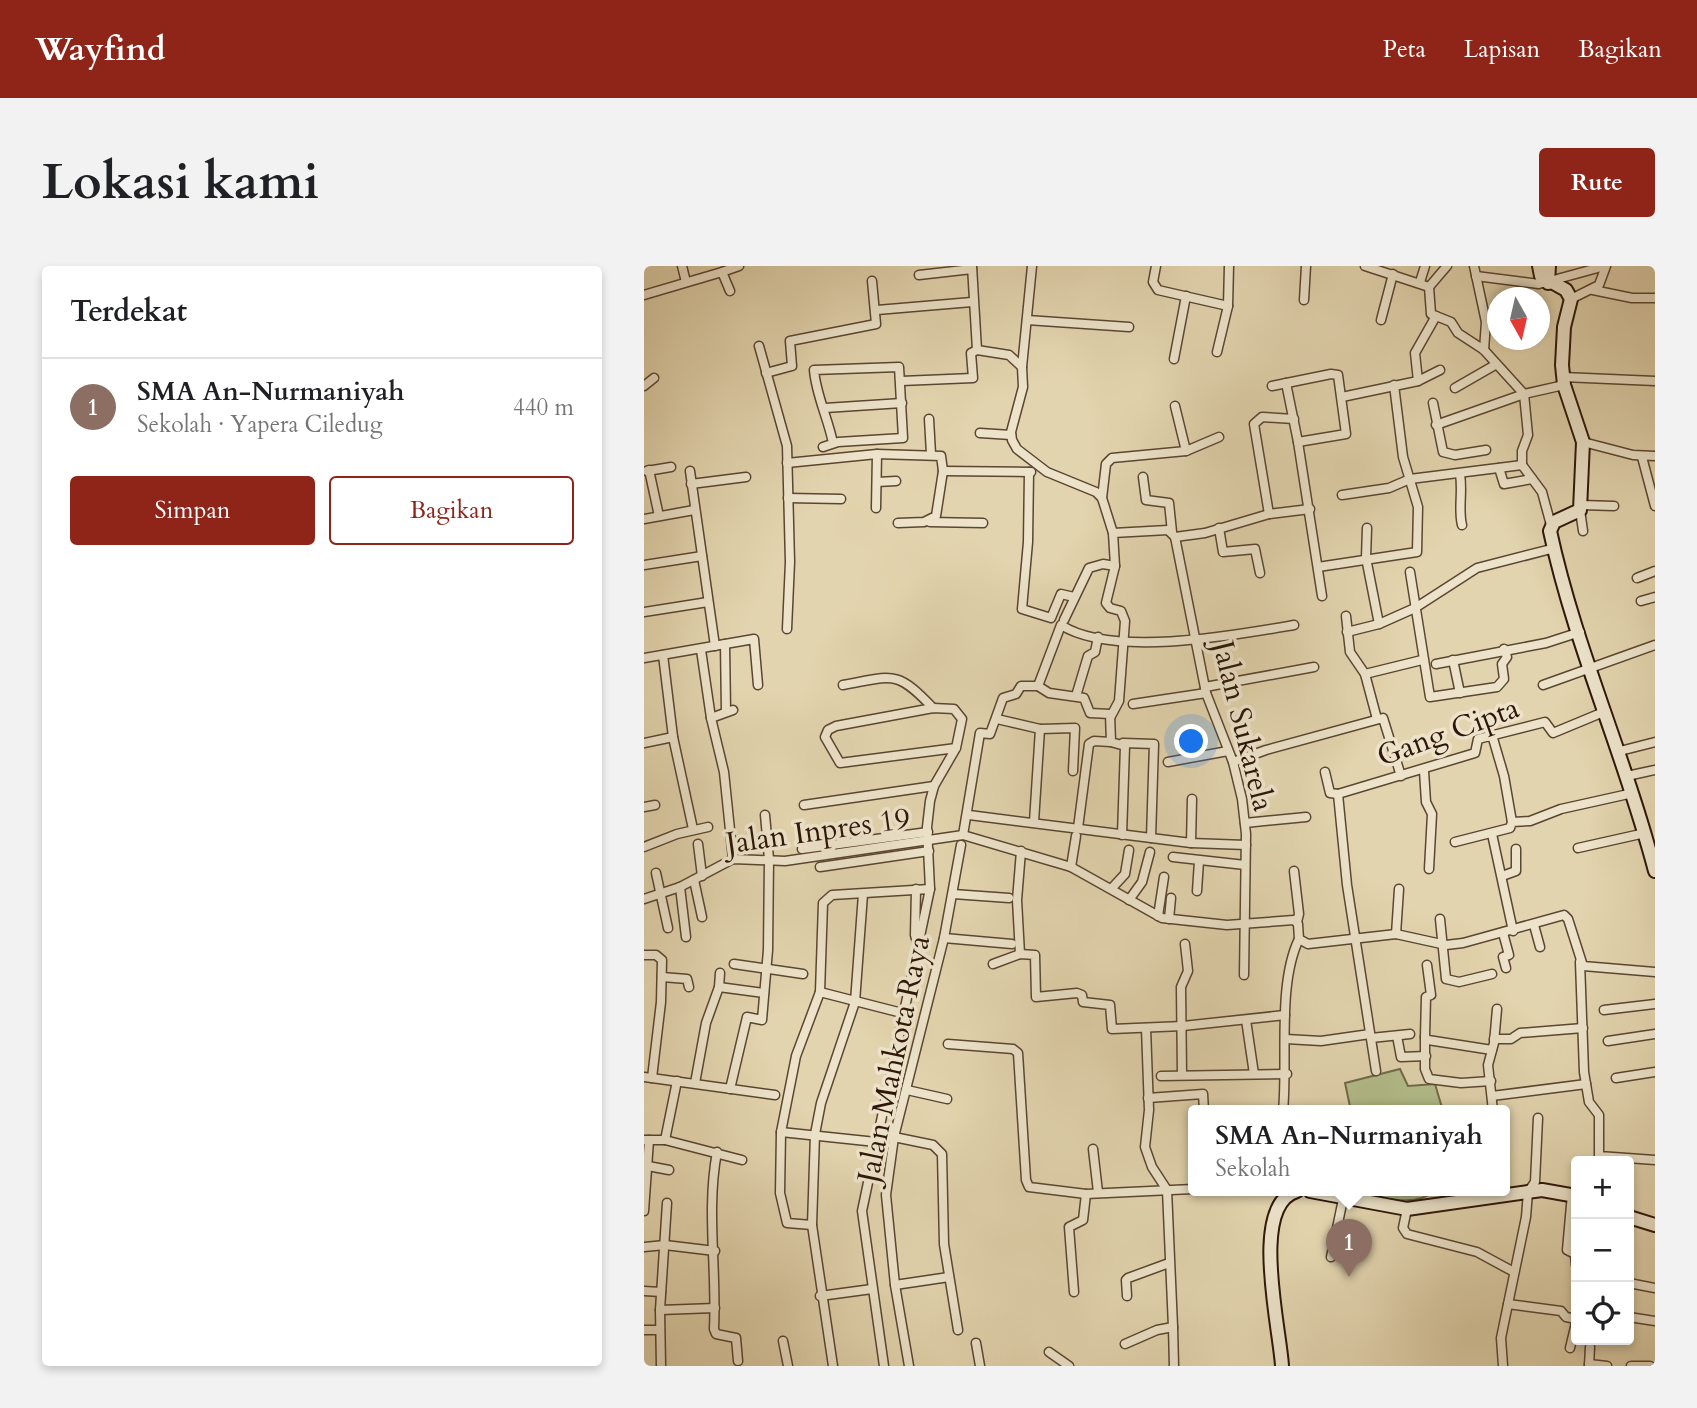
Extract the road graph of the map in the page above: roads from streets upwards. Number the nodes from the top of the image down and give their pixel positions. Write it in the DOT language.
graph roads {
  1 [pos="682,266"];
  2 [pos="738,266"];
  3 [pos="1032,266"];
  4 [pos="1156,266"];
  5 [pos="1229,266"];
  6 [pos="1306,266"];
  7 [pos="1365,266"];
  8 [pos="1425,266"];
  9 [pos="1447,266"];
  10 [pos="1474,266"];
  11 [pos="1539,266"];
  12 [pos="1549,266"];
  13 [pos="1605,266"];
  14 [pos="972,268"];
  15 [pos="1384,269"];
  16 [pos="722,272"];
  17 [pos="1393,274"];
  18 [pos="919,275"];
  19 [pos="1476,276"];
  20 [pos="872,281"];
  21 [pos="686,282"];
  22 [pos="1420,282"];
  23 [pos="1548,283"];
  24 [pos="1429,286"];
  25 [pos="1593,290"];
  26 [pos="730,291"];
  27 [pos="644,295"];
  28 [pos="1186,296"];
  29 [pos="1571,299"];
  30 [pos="1655,299"];
  31 [pos="1304,300"];
  32 [pos="972,302"];
  33 [pos="1228,306"];
  34 [pos="877,310"];
  35 [pos="1436,316"];
  36 [pos="1027,320"];
  37 [pos="1381,320"];
  38 [pos="1129,327"];
  39 [pos="759,346"];
  40 [pos="977,349"];
  41 [pos="1484,350"];
  42 [pos="1217,352"];
  43 [pos="1174,359"];
  44 [pos="1495,365"];
  45 [pos="1022,366"];
  46 [pos="1440,370"];
  47 [pos="766,373"];
  48 [pos="654,379"];
  49 [pos="901,381"];
  50 [pos="1418,381"];
  51 [pos="1563,381"];
  52 [pos="1655,381"];
  53 [pos="1286,383"];
  54 [pos="1394,385"];
  55 [pos="644,386"];
  56 [pos="1272,386"];
  57 [pos="1455,388"];
  58 [pos="1524,394"];
  59 [pos="1342,397"];
  60 [pos="902,403"];
  61 [pos="1433,403"];
  62 [pos="1175,406"];
  63 [pos="825,408"];
  64 [pos="929,419"];
  65 [pos="1294,419"];
  66 [pos="1436,425"];
  67 [pos="980,433"];
  68 [pos="1011,435"];
  69 [pos="1219,437"];
  70 [pos="1298,442"];
  71 [pos="1583,442"];
  72 [pos="834,443"];
  73 [pos="823,447"];
  74 [pos="1486,450"];
  75 [pos="1186,451"];
  76 [pos="877,454"];
  77 [pos="931,454"];
  78 [pos="1655,456"];
  79 [pos="1643,457"];
  80 [pos="787,463"];
  81 [pos="1522,465"];
  82 [pos="671,467"];
  83 [pos="1499,468"];
  84 [pos="647,471"];
  85 [pos="690,471"];
  86 [pos="943,471"];
  87 [pos="1029,472"];
  88 [pos="1047,472"];
  89 [pos="1460,474"];
  90 [pos="746,477"];
  91 [pos="1143,477"];
  92 [pos="1410,479"];
  93 [pos="1532,479"];
  94 [pos="896,481"];
  95 [pos="877,482"];
  96 [pos="691,484"];
  97 [pos="1342,495"];
  98 [pos="788,498"];
  99 [pos="1102,498"];
  100 [pos="841,499"];
  101 [pos="1614,506"];
  102 [pos="1655,506"];
  103 [pos="1581,507"];
  104 [pos="876,508"];
  105 [pos="1310,509"];
  106 [pos="694,510"];
  107 [pos="1269,514"];
  108 [pos="659,516"];
  109 [pos="644,519"];
  110 [pos="924,522"];
  111 [pos="898,523"];
  112 [pos="983,523"];
  113 [pos="1462,525"];
  114 [pos="1551,525"];
  115 [pos="1219,528"];
  116 [pos="1367,528"];
  117 [pos="1583,531"];
  118 [pos="1113,533"];
  119 [pos="1174,535"];
  120 [pos="1555,548"];
  121 [pos="702,556"];
  122 [pos="1366,558"];
  123 [pos="644,565"];
  124 [pos="1115,566"];
  125 [pos="1318,567"];
  126 [pos="1655,571"];
  127 [pos="1410,572"];
  128 [pos="1260,573"];
  129 [pos="1637,578"];
  130 [pos="1322,596"];
  131 [pos="1074,597"];
  132 [pos="1655,597"];
  133 [pos="1641,601"];
  134 [pos="708,602"];
  135 [pos="1415,608"];
  136 [pos="644,612"];
  137 [pos="1346,616"];
  138 [pos="1063,622"];
  139 [pos="1379,624"];
  140 [pos="1294,625"];
  141 [pos="787,629"];
  142 [pos="1347,632"];
  143 [pos="1580,632"];
  144 [pos="1098,637"];
  145 [pos="1126,640"];
  146 [pos="1197,641"];
  147 [pos="725,644"];
  148 [pos="1655,645"];
  149 [pos="715,646"];
  150 [pos="1504,649"];
  151 [pos="701,650"];
  152 [pos="663,655"];
  153 [pos="644,658"];
  154 [pos="1422,660"];
  155 [pos="1453,660"];
  156 [pos="1436,664"];
  157 [pos="1314,667"];
  158 [pos="1591,668"];
  159 [pos="1365,674"];
  160 [pos="758,685"];
  161 [pos="843,685"];
  162 [pos="1543,685"];
  163 [pos="1038,686"];
  164 [pos="1205,690"];
  165 [pos="1461,693"];
  166 [pos="1076,696"];
  167 [pos="1133,704"];
  168 [pos="933,708"];
  169 [pos="1606,711"];
  170 [pos="1111,716"];
  171 [pos="711,718"];
  172 [pos="997,719"];
  173 [pos="1377,719"];
  174 [pos="1040,729"];
  175 [pos="1492,736"];
  176 [pos="673,737"];
  177 [pos="1111,742"];
  178 [pos="1655,742"];
  179 [pos="644,743"];
  180 [pos="1123,743"];
  181 [pos="956,748"];
  182 [pos="1228,751"];
  183 [pos="1620,751"];
  184 [pos="1168,762"];
  185 [pos="1233,762"];
  186 [pos="1655,770"];
  187 [pos="1073,771"];
  188 [pos="1424,771"];
  189 [pos="1325,772"];
  190 [pos="1401,776"];
  191 [pos="1628,776"];
  192 [pos="934,786"];
  193 [pos="1633,793"];
  194 [pos="1338,794"];
  195 [pos="1192,799"];
  196 [pos="655,805"];
  197 [pos="804,805"];
  198 [pos="644,807"];
  199 [pos="765,815"];
  200 [pos="969,815"];
  201 [pos="1306,817"];
  202 [pos="1034,822"];
  203 [pos="1245,822"];
  204 [pos="1512,822"];
  205 [pos="708,827"];
  206 [pos="694,829"];
  207 [pos="1077,832"];
  208 [pos="1645,833"];
  209 [pos="1492,834"];
  210 [pos="963,835"];
  211 [pos="1122,835"];
  212 [pos="930,836"];
  213 [pos="1151,838"];
  214 [pos="1455,842"];
  215 [pos="1191,843"];
  216 [pos="698,844"];
  217 [pos="961,845"];
  218 [pos="1246,845"];
  219 [pos="644,847"];
  220 [pos="1578,848"];
  221 [pos="802,849"];
  222 [pos="1516,849"];
  223 [pos="1129,850"];
  224 [pos="1021,851"];
  225 [pos="1150,852"];
  226 [pos="929,853"];
  227 [pos="1173,857"];
  228 [pos="733,859"];
  229 [pos="769,859"];
  230 [pos="1199,860"];
  231 [pos="1245,865"];
  232 [pos="820,866"];
  233 [pos="1071,867"];
  234 [pos="1429,869"];
  235 [pos="1655,870"];
  236 [pos="1294,871"];
  237 [pos="656,873"];
  238 [pos="1502,876"];
  239 [pos="1164,877"];
  240 [pos="698,878"];
  241 [pos="680,887"];
  242 [pos="1112,888"];
  243 [pos="930,889"];
  244 [pos="1399,889"];
  245 [pos="916,890"];
  246 [pos="1197,891"];
  247 [pos="661,893"];
  248 [pos="863,894"];
  249 [pos="953,894"];
  250 [pos="1009,898"];
  251 [pos="1171,898"];
  252 [pos="644,899"];
  253 [pos="1129,900"];
  254 [pos="1158,916"];
  255 [pos="702,917"];
  256 [pos="1168,919"];
  257 [pos="1440,919"];
  258 [pos="1297,922"];
  259 [pos="1245,923"];
  260 [pos="1534,925"];
  261 [pos="668,928"];
  262 [pos="1513,931"];
  263 [pos="1503,933"];
  264 [pos="1396,934"];
  265 [pos="686,937"];
  266 [pos="1356,937"];
  267 [pos="944,938"];
  268 [pos="1299,939"];
  269 [pos="1441,942"];
  270 [pos="1012,944"];
  271 [pos="1185,944"];
  272 [pos="1540,947"];
  273 [pos="919,948"];
  274 [pos="1020,954"];
  275 [pos="644,956"];
  276 [pos="1580,962"];
  277 [pos="734,964"];
  278 [pos="993,964"];
  279 [pos="1427,965"];
  280 [pos="1506,968"];
  281 [pos="766,970"];
  282 [pos="1655,972"];
  283 [pos="720,973"];
  284 [pos="803,974"];
  285 [pos="1492,974"];
  286 [pos="1244,975"];
  287 [pos="662,977"];
  288 [pos="689,987"];
  289 [pos="719,987"];
  290 [pos="820,992"];
  291 [pos="764,993"];
  292 [pos="855,1002"];
  293 [pos="1655,1004"];
  294 [pos="1497,1009"];
  295 [pos="1604,1010"];
  296 [pos="906,1014"];
  297 [pos="1285,1015"];
  298 [pos="1247,1020"];
  299 [pos="1183,1026"];
  300 [pos="1146,1028"];
  301 [pos="1583,1028"];
  302 [pos="1410,1034"];
  303 [pos="1655,1034"];
  304 [pos="1370,1036"];
  305 [pos="1397,1036"];
  306 [pos="1425,1037"];
  307 [pos="1286,1038"];
  308 [pos="1494,1039"];
  309 [pos="1608,1041"];
  310 [pos="948,1044"];
  311 [pos="1492,1050"];
  312 [pos="1426,1056"];
  313 [pos="1376,1071"];
  314 [pos="1655,1072"];
  315 [pos="1287,1073"];
  316 [pos="1182,1074"];
  317 [pos="1254,1074"];
  318 [pos="1161,1076"];
  319 [pos="648,1077"];
  320 [pos="1616,1078"];
  321 [pos="677,1081"];
  322 [pos="1491,1081"];
  323 [pos="695,1083"];
  324 [pos="1586,1084"];
  325 [pos="730,1089"];
  326 [pos="907,1090"];
  327 [pos="775,1096"];
  328 [pos="1492,1096"];
  329 [pos="1148,1098"];
  330 [pos="947,1099"];
  331 [pos="1204,1105"];
  332 [pos="1284,1105"];
  333 [pos="1493,1105"];
  334 [pos="1538,1118"];
  335 [pos="781,1132"];
  336 [pos="815,1134"];
  337 [pos="894,1138"];
  338 [pos="647,1140"];
  339 [pos="665,1140"];
  340 [pos="876,1142"];
  341 [pos="1093,1149"];
  342 [pos="717,1152"];
  343 [pos="742,1160"];
  344 [pos="1655,1160"];
  345 [pos="648,1166"];
  346 [pos="669,1170"];
  347 [pos="1188,1189"];
  348 [pos="1167,1190"];
  349 [pos="1098,1192"];
  350 [pos="1528,1192"];
  351 [pos="1510,1193"];
  352 [pos="1086,1194"];
  353 [pos="1571,1195"];
  354 [pos="1287,1196"];
  355 [pos="1331,1196"];
  356 [pos="1478,1196"];
  357 [pos="1343,1199"];
  358 [pos="667,1203"];
  359 [pos="1407,1209"];
  360 [pos="644,1211"];
  361 [pos="1571,1219"];
  362 [pos="1634,1219"];
  363 [pos="812,1225"];
  364 [pos="1655,1225"];
  365 [pos="665,1245"];
  366 [pos="644,1247"];
  367 [pos="715,1251"];
  368 [pos="1571,1252"];
  369 [pos="1331,1257"];
  370 [pos="1169,1263"];
  371 [pos="1514,1272"];
  372 [pos="949,1277"];
  373 [pos="1634,1284"];
  374 [pos="895,1285"];
  375 [pos="1655,1288"];
  376 [pos="872,1289"];
  377 [pos="644,1291"];
  378 [pos="661,1292"];
  379 [pos="1074,1292"];
  380 [pos="820,1296"];
  381 [pos="1127,1296"];
  382 [pos="1508,1304"];
  383 [pos="715,1308"];
  384 [pos="660,1310"];
  385 [pos="1634,1318"];
  386 [pos="1571,1319"];
  387 [pos="1655,1321"];
  388 [pos="1174,1327"];
  389 [pos="644,1330"];
  390 [pos="660,1330"];
  391 [pos="958,1330"];
  392 [pos="783,1341"];
  393 [pos="976,1343"];
  394 [pos="1125,1344"];
  395 [pos="1571,1344"];
  396 [pos="1590,1347"];
  397 [pos="1570,1348"];
  398 [pos="1049,1352"];
  399 [pos="738,1361"];
  400 [pos="1589,1365"];
  401 [pos="661,1366"];
  402 [pos="788,1366"];
  403 [pos="833,1366"];
  404 [pos="884,1366"];
  405 [pos="909,1366"];
  406 [pos="979,1366"];
  407 [pos="1069,1366"];
  408 [pos="1174,1366"];
  409 [pos="1282,1366"];
  410 [pos="1503,1366"];
  411 [pos="1607,1366"];
  412 [pos="1631,1366"];
  413 [pos="1650,1366"];
  1 -- 21 [label="street"];
  2 -- 16 [label="street"];
  3 -- 36 [label="street"];
  4 -- 28 [label="street"];
  5 -- 33 [label="street"];
  6 -- 31 [label="street"];
  7 -- 15 [label="street"];
  8 -- 22 [label="street"];
  9 -- 24 [label="street"];
  10 -- 19 [label="street"];
  11 -- 23 [label="street"];
  12 -- 23 [label="street"];
  13 -- 23 [label="street"];
  13 -- 25 [label="street"];
  14 -- 18 [label="street"];
  14 -- 32 [label="street"];
  15 -- 17 [label="street"];
  16 -- 21 [label="street"];
  16 -- 26 [label="street"];
  17 -- 22 [label="street"];
  17 -- 37 [label="street"];
  19 -- 23 [label="street"];
  19 -- 41 [label="street"];
  20 -- 34 [label="street"];
  21 -- 27 [label="street"];
  22 -- 24 [label="street"];
  23 -- 29 [label="street"];
  24 -- 35 [label="street"];
  25 -- 29 [label="street"];
  25 -- 30 [label="street"];
  28 -- 33 [label="street"];
  28 -- 43 [label="street"];
  29 -- 51 [label="street"];
  32 -- 34 [label="street"];
  32 -- 40 [label="street"];
  33 -- 42 [label="street"];
  34 -- 47 [label="street"];
  35 -- 41 [label="street"];
  35 -- 50 [label="street"];
  36 -- 38 [label="street"];
  36 -- 45 [label="street"];
  39 -- 47 [label="street"];
  40 -- 45 [label="street"];
  40 -- 49 [label="street"];
  41 -- 44 [label="street"];
  44 -- 57 [label="street"];
  44 -- 58 [label="street"];
  45 -- 68 [label="street"];
  46 -- 50 [label="street"];
  47 -- 80 [label="street"];
  48 -- 55 [label="street"];
  49 -- 60 [label="street"];
  49 -- 63 [label="street"];
  50 -- 54 [label="street"];
  51 -- 52 [label="street"];
  51 -- 58 [label="street"];
  51 -- 71 [label="street"];
  53 -- 56 [label="street"];
  53 -- 59 [label="street"];
  53 -- 65 [label="street"];
  54 -- 59 [label="street"];
  54 -- 92 [label="street"];
  58 -- 66 [label="street"];
  58 -- 81 [label="street"];
  59 -- 70 [label="street"];
  60 -- 63 [label="street"];
  60 -- 72 [label="street"];
  61 -- 66 [label="street"];
  62 -- 75 [label="street"];
  63 -- 72 [label="street"];
  64 -- 77 [label="street"];
  65 -- 70 [label="street"];
  65 -- 107 [label="street"];
  66 -- 74 [label="street"];
  67 -- 68 [label="street"];
  68 -- 88 [label="street"];
  69 -- 75 [label="street"];
  70 -- 105 [label="street"];
  71 -- 79 [label="street"];
  71 -- 103 [label="street"];
  72 -- 73 [label="street"];
  75 -- 99 [label="street"];
  76 -- 77 [label="street"];
  76 -- 80 [label="street"];
  76 -- 95 [label="street"];
  77 -- 86 [label="street"];
  78 -- 79 [label="street"];
  79 -- 102 [label="street"];
  80 -- 98 [label="street"];
  81 -- 83 [label="street"];
  81 -- 93 [label="street"];
  82 -- 84 [label="street"];
  83 -- 89 [label="street"];
  83 -- 93 [label="street"];
  84 -- 108 [label="street"];
  85 -- 96 [label="street"];
  86 -- 87 [label="street"];
  86 -- 110 [label="street"];
  87 -- 88 [label="street"];
  87 -- 131 [label="street"];
  88 -- 99 [label="street"];
  89 -- 92 [label="street"];
  89 -- 113 [label="street"];
  90 -- 96 [label="street"];
  91 -- 119 [label="street, Jalan Sukarela"];
  92 -- 97 [label="street"];
  92 -- 122 [label="street"];
  93 -- 114 [label="street"];
  94 -- 95 [label="street"];
  95 -- 104 [label="street"];
  96 -- 106 [label="street"];
  98 -- 100 [label="street"];
  98 -- 141 [label="street"];
  99 -- 118 [label="street"];
  101 -- 103 [label="street"];
  103 -- 114 [label="street"];
  103 -- 117 [label="street"];
  105 -- 107 [label="street"];
  105 -- 125 [label="street"];
  106 -- 108 [label="street"];
  106 -- 121 [label="street"];
  107 -- 115 [label="street"];
  108 -- 109 [label="street"];
  110 -- 111 [label="street"];
  110 -- 112 [label="street"];
  114 -- 120 [label="street"];
  115 -- 119 [label="street"];
  115 -- 128 [label="street"];
  116 -- 122 [label="street"];
  118 -- 119 [label="street"];
  118 -- 124 [label="street"];
  119 -- 146 [label="street, Jalan Sukarela"];
  120 -- 135 [label="street"];
  120 -- 143 [label="street"];
  121 -- 123 [label="street"];
  121 -- 134 [label="street"];
  122 -- 125 [label="street"];
  122 -- 139 [label="street"];
  124 -- 131 [label="street"];
  124 -- 145 [label="street"];
  125 -- 130 [label="street"];
  126 -- 129 [label="street"];
  127 -- 135 [label="street"];
  131 -- 138 [label="street"];
  132 -- 133 [label="street"];
  134 -- 136 [label="street"];
  134 -- 149 [label="street"];
  135 -- 139 [label="street"];
  135 -- 154 [label="street"];
  137 -- 142 [label="street"];
  138 -- 144 [label="street"];
  138 -- 163 [label="street"];
  139 -- 142 [label="street"];
  140 -- 146 [label="street"];
  142 -- 159 [label="street"];
  143 -- 150 [label="street"];
  143 -- 158 [label="street"];
  144 -- 145 [label="street"];
  144 -- 166 [label="street"];
  145 -- 146 [label="street"];
  145 -- 170 [label="street"];
  146 -- 164 [label="street, Jalan Sukarela"];
  147 -- 149 [label="street"];
  147 -- 160 [label="street"];
  147 -- 171 [label="street"];
  148 -- 158 [label="street"];
  149 -- 151 [label="street"];
  150 -- 155 [label="street"];
  150 -- 165 [label="street"];
  151 -- 152 [label="street"];
  151 -- 171 [label="street"];
  152 -- 153 [label="street"];
  152 -- 176 [label="street"];
  154 -- 159 [label="street"];
  154 -- 165 [label="street"];
  155 -- 156 [label="street"];
  155 -- 165 [label="street"];
  157 -- 164 [label="street"];
  158 -- 162 [label="street"];
  158 -- 169 [label="street"];
  159 -- 173 [label="street"];
  161 -- 168 [label="street"];
  163 -- 166 [label="street"];
  163 -- 172 [label="street"];
  164 -- 167 [label="street"];
  164 -- 182 [label="street, Jalan Sukarela"];
  166 -- 170 [label="street"];
  168 -- 181 [label="street"];
  168 -- 181 [label="street"];
  169 -- 175 [label="street, Gang Cipta"];
  169 -- 183 [label="street"];
  170 -- 177 [label="street"];
  171 -- 228 [label="street"];
  172 -- 174 [label="street"];
  172 -- 200 [label="street"];
  173 -- 185 [label="street"];
  173 -- 190 [label="street"];
  174 -- 187 [label="street"];
  174 -- 202 [label="street"];
  175 -- 188 [label="street, Gang Cipta"];
  175 -- 204 [label="street"];
  176 -- 179 [label="street"];
  176 -- 206 [label="street"];
  177 -- 180 [label="street"];
  177 -- 207 [label="street"];
  178 -- 183 [label="street"];
  180 -- 211 [label="street"];
  180 -- 213 [label="street"];
  181 -- 192 [label="street"];
  182 -- 184 [label="street"];
  182 -- 185 [label="street, Jalan Sukarela"];
  183 -- 191 [label="street"];
  185 -- 203 [label="street, Jalan Sukarela"];
  186 -- 191 [label="street"];
  188 -- 190 [label="street, Gang Cipta"];
  188 -- 234 [label="street"];
  189 -- 194 [label="street"];
  190 -- 194 [label="street, Gang Cipta"];
  191 -- 193 [label="street"];
  192 -- 197 [label="street"];
  192 -- 212 [label="street"];
  193 -- 204 [label="street"];
  193 -- 208 [label="street"];
  194 -- 266 [label="street"];
  195 -- 215 [label="street"];
  196 -- 198 [label="street"];
  199 -- 229 [label="street"];
  200 -- 202 [label="street"];
  200 -- 210 [label="street"];
  201 -- 203 [label="street"];
  202 -- 207 [label="street"];
  203 -- 218 [label="street, Jalan Sukarela"];
  204 -- 209 [label="street"];
  205 -- 206 [label="street"];
  206 -- 219 [label="street"];
  207 -- 211 [label="street"];
  207 -- 233 [label="street"];
  208 -- 220 [label="street"];
  208 -- 235 [label="street"];
  209 -- 214 [label="street"];
  209 -- 238 [label="street"];
  210 -- 212 [label="street, Jalan Inpres 19"];
  210 -- 224 [label="street, Jalan Inpres 19"];
  211 -- 213 [label="street"];
  212 -- 221 [label="street"];
  212 -- 226 [label="street"];
  212 -- 229 [label="street, Jalan Inpres 19"];
  213 -- 215 [label="street"];
  215 -- 218 [label="street"];
  216 -- 240 [label="street"];
  217 -- 249 [label="street, Jalan Mahkota Raya"];
  218 -- 231 [label="street, Jalan Sukarela"];
  222 -- 238 [label="street"];
  223 -- 242 [label="street"];
  224 -- 233 [label="street, Jalan Inpres 19"];
  224 -- 274 [label="street"];
  225 -- 253 [label="street"];
  226 -- 232 [label="street"];
  226 -- 243 [label="street"];
  227 -- 230 [label="street"];
  228 -- 229 [label="street, Jalan Inpres 19"];
  228 -- 240 [label="street, Jalan Inpres 19"];
  229 -- 281 [label="street"];
  230 -- 231 [label="street"];
  230 -- 246 [label="street"];
  231 -- 259 [label="street, Jalan Sukarela"];
  233 -- 242 [label="street, Jalan Inpres 19"];
  236 -- 258 [label="street"];
  237 -- 247 [label="street"];
  238 -- 262 [label="street"];
  239 -- 254 [label="street"];
  240 -- 241 [label="street, Jalan Inpres 19"];
  240 -- 255 [label="street"];
  241 -- 247 [label="street, Jalan Inpres 19"];
  241 -- 265 [label="street"];
  242 -- 253 [label="street, Jalan Inpres 19"];
  243 -- 245 [label="street"];
  243 -- 273 [label="street"];
  244 -- 264 [label="street"];
  245 -- 248 [label="street"];
  245 -- 273 [label="street"];
  247 -- 252 [label="street, Jalan Inpres 19"];
  247 -- 261 [label="street"];
  248 -- 290 [label="street"];
  248 -- 292 [label="street"];
  249 -- 250 [label="street"];
  249 -- 267 [label="street, Jalan Mahkota Raya"];
  251 -- 256 [label="street"];
  253 -- 254 [label="street, Jalan Inpres 19"];
  254 -- 256 [label="street, Jalan Inpres 19"];
  256 -- 259 [label="street, Jalan Inpres 19"];
  257 -- 269 [label="street"];
  258 -- 259 [label="street"];
  258 -- 268 [label="street"];
  259 -- 286 [label="street, Jalan Sukarela"];
  260 -- 262 [label="street"];
  260 -- 272 [label="street"];
  260 -- 276 [label="street"];
  262 -- 263 [label="street"];
  263 -- 269 [label="street"];
  263 -- 280 [label="street"];
  264 -- 266 [label="street"];
  264 -- 269 [label="street"];
  266 -- 268 [label="street"];
  266 -- 304 [label="street"];
  267 -- 270 [label="street"];
  267 -- 326 [label="street, Jalan Mahkota Raya"];
  268 -- 297 [label="street"];
  269 -- 285 [label="street"];
  271 -- 299 [label="street"];
  273 -- 296 [label="street"];
  274 -- 278 [label="street"];
  274 -- 300 [label="street"];
  275 -- 287 [label="street"];
  276 -- 282 [label="street"];
  276 -- 301 [label="street"];
  277 -- 281 [label="street"];
  279 -- 306 [label="street"];
  281 -- 284 [label="street"];
  281 -- 291 [label="street"];
  283 -- 289 [label="street"];
  287 -- 288 [label="street"];
  287 -- 319 [label="street"];
  289 -- 291 [label="street"];
  289 -- 323 [label="street"];
  290 -- 292 [label="street"];
  290 -- 335 [label="street"];
  291 -- 325 [label="street"];
  292 -- 296 [label="street"];
  292 -- 336 [label="street"];
  293 -- 295 [label="street"];
  294 -- 308 [label="street"];
  296 -- 340 [label="street"];
  297 -- 298 [label="street"];
  297 -- 307 [label="street"];
  298 -- 299 [label="street"];
  298 -- 317 [label="street"];
  299 -- 300 [label="street"];
  299 -- 316 [label="street"];
  300 -- 329 [label="street"];
  301 -- 308 [label="street"];
  301 -- 324 [label="street"];
  302 -- 305 [label="street"];
  303 -- 309 [label="street"];
  304 -- 305 [label="street"];
  304 -- 307 [label="street"];
  304 -- 313 [label="street"];
  305 -- 312 [label="street"];
  306 -- 311 [label="street"];
  306 -- 312 [label="street"];
  307 -- 315 [label="street"];
  308 -- 311 [label="street"];
  310 -- 352 [label="street"];
  311 -- 322 [label="street"];
  312 -- 322 [label="street"];
  314 -- 320 [label="street"];
  315 -- 317 [label="street"];
  315 -- 332 [label="street"];
  316 -- 317 [label="street"];
  316 -- 318 [label="street"];
  319 -- 321 [label="street"];
  321 -- 323 [label="street"];
  321 -- 339 [label="street"];
  322 -- 328 [label="street"];
  323 -- 325 [label="street"];
  324 -- 328 [label="street"];
  324 -- 344 [label="street"];
  325 -- 327 [label="street"];
  326 -- 330 [label="street"];
  326 -- 337 [label="street, Jalan Mahkota Raya"];
  328 -- 333 [label="street"];
  329 -- 331 [label="street"];
  329 -- 348 [label="street"];
  334 -- 350 [label="street"];
  335 -- 336 [label="street"];
  335 -- 363 [label="street"];
  336 -- 340 [label="street"];
  336 -- 363 [label="street"];
  337 -- 372 [label="street"];
  337 -- 374 [label="street, Jalan Mahkota Raya"];
  338 -- 339 [label="street"];
  338 -- 345 [label="street"];
  339 -- 342 [label="street"];
  340 -- 376 [label="street"];
  341 -- 349 [label="street"];
  342 -- 343 [label="street"];
  342 -- 367 [label="street"];
  345 -- 346 [label="street"];
  345 -- 360 [label="street"];
  347 -- 348 [label="street"];
  348 -- 349 [label="street"];
  348 -- 370 [label="street"];
  349 -- 352 [label="street"];
  350 -- 351 [label="street"];
  350 -- 353 [label="street"];
  350 -- 371 [label="street"];
  352 -- 379 [label="street"];
  354 -- 409 [label="street"];
  355 -- 357 [label="street"];
  356 -- 359 [label="street"];
  357 -- 359 [label="street"];
  357 -- 369 [label="street"];
  358 -- 365 [label="street"];
  359 -- 371 [label="street"];
  361 -- 368 [label="street"];
  362 -- 364 [label="street"];
  363 -- 380 [label="street"];
  365 -- 366 [label="street"];
  365 -- 367 [label="street"];
  365 -- 378 [label="street"];
  367 -- 383 [label="street"];
  370 -- 381 [label="street"];
  370 -- 388 [label="street"];
  371 -- 382 [label="street"];
  372 -- 374 [label="street"];
  372 -- 391 [label="street"];
  373 -- 375 [label="street"];
  374 -- 405 [label="street, Jalan Mahkota Raya"];
  376 -- 380 [label="street"];
  376 -- 404 [label="street"];
  377 -- 378 [label="street"];
  378 -- 384 [label="street"];
  380 -- 403 [label="street"];
  382 -- 386 [label="street"];
  382 -- 410 [label="street"];
  383 -- 384 [label="street"];
  383 -- 399 [label="street"];
  384 -- 390 [label="street"];
  385 -- 387 [label="street"];
  388 -- 394 [label="street"];
  388 -- 408 [label="street"];
  389 -- 390 [label="street"];
  390 -- 401 [label="street"];
  392 -- 402 [label="street"];
  393 -- 406 [label="street"];
  395 -- 397 [label="street"];
  396 -- 400 [label="street"];
  398 -- 407 [label="street"];
  400 -- 411 [label="street"];
  412 -- 413 [label="street"];
}
